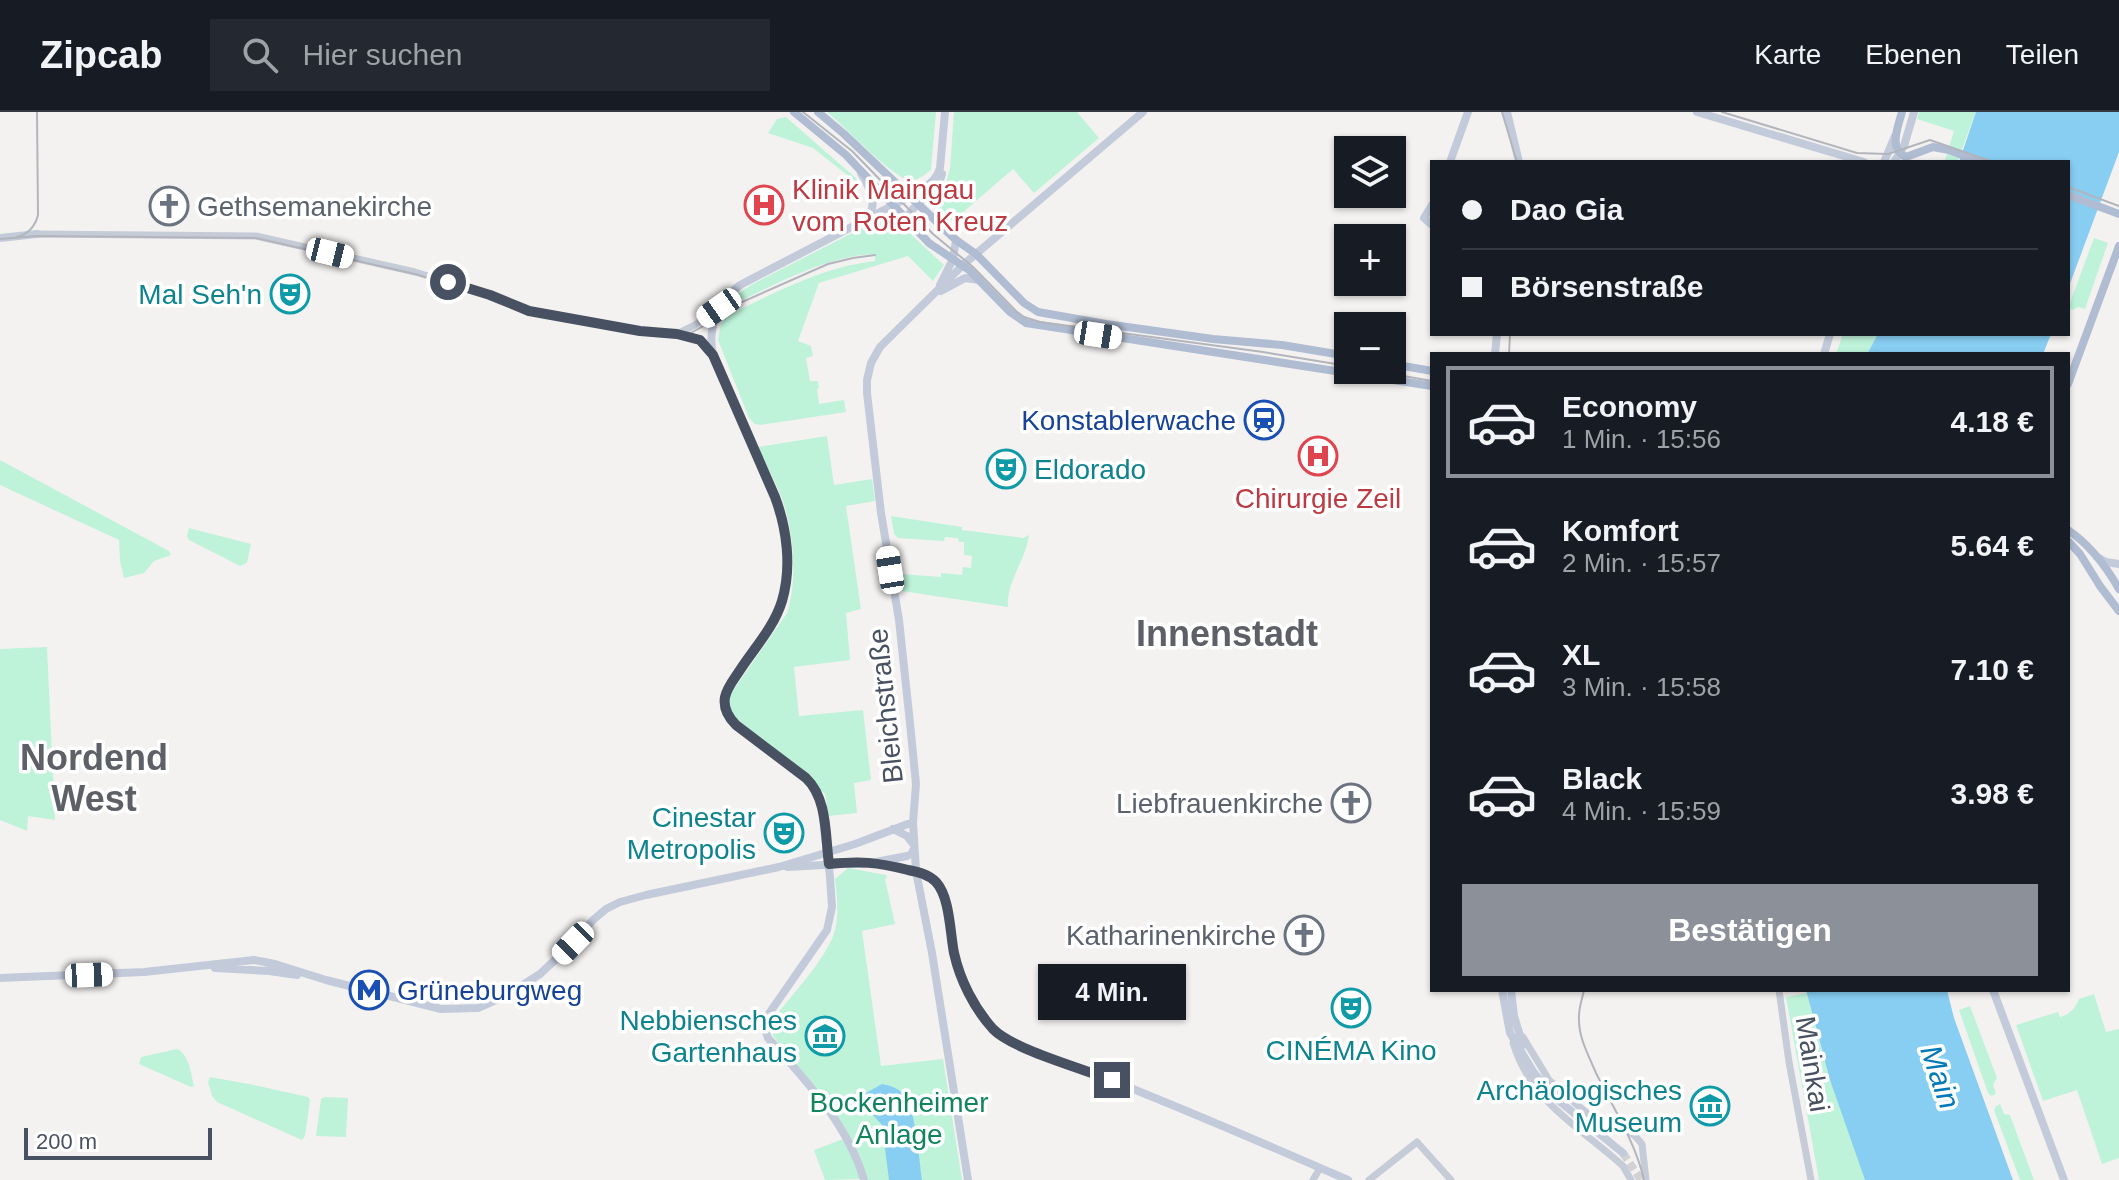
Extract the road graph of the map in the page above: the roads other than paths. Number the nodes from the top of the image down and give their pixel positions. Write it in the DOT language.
graph roads {
  1 [pos="794,112"];
  2 [pos="818,112"];
  3 [pos="945,112"];
  4 [pos="1143,112"];
  5 [pos="1468,112"];
  6 [pos="1507,112"];
  7 [pos="1697,112"];
  8 [pos="1902,112"];
  9 [pos="1914,112"];
  10 [pos="1896,136"];
  11 [pos="941,157"];
  12 [pos="1898,159"];
  13 [pos="1451,160"];
  14 [pos="1519,160"];
  15 [pos="1857,160"];
  16 [pos="1884,160"];
  17 [pos="1976,160"];
  18 [pos="858,167"];
  19 [pos="2070,196"];
  20 [pos="909,197"];
  21 [pos="917,204"];
  22 [pos="893,205"];
  23 [pos="2117,213"];
  24 [pos="869,217"];
  25 [pos="906,219"];
  26 [pos="37,234"];
  27 [pos="0,238"];
  28 [pos="956,240"];
  29 [pos="2119,247"];
  30 [pos="975,255"];
  31 [pos="953,259"];
  32 [pos="963,265"];
  33 [pos="982,281"];
  34 [pos="936,293"];
  35 [pos="719,308"];
  36 [pos="677,334"];
  37 [pos="1334,354"];
  38 [pos="713,355"];
  39 [pos="1406,366"];
  40 [pos="1430,371"];
  41 [pos="2070,379"];
  42 [pos="1430,386"];
  43 [pos="2070,532"];
  44 [pos="2070,543"];
  45 [pos="2097,557"];
  46 [pos="2119,564"];
  47 [pos="2092,574"];
  48 [pos="2118,585"];
  49 [pos="2117,606"];
  50 [pos="913,822"];
  51 [pos="893,829"];
  52 [pos="870,838"];
  53 [pos="914,846"];
  54 [pos="827,853"];
  55 [pos="856,862"];
  56 [pos="876,862"];
  57 [pos="829,864"];
  58 [pos="779,867"];
  59 [pos="916,871"];
  60 [pos="0,978"];
  61 [pos="1503,992"];
  62 [pos="1511,992"];
  63 [pos="1779,992"];
  64 [pos="1994,992"];
  65 [pos="1514,1032"];
  66 [pos="1623,1153"];
  67 [pos="1320,1168"];
  68 [pos="864,1180"];
  69 [pos="968,1180"];
  70 [pos="1313,1180"];
  71 [pos="1348,1180"];
  72 [pos="1369,1180"];
  73 [pos="1451,1180"];
  74 [pos="1631,1180"];
  75 [pos="1646,1180"];
  76 [pos="1811,1180"];
  77 [pos="2064,1180"];
  1 -- 18 [label="main road"];
  2 -- 20 [label="main road"];
  3 -- 11 [label="main road"];
  4 -- 30 [label="main road, Bleichstraße"];
  5 -- 13 [label="main road"];
  6 -- 14 [label="main road"];
  7 -- 15 [label="main road"];
  8 -- 10 [label="main road"];
  9 -- 12 [label="main road"];
  10 -- 12 [label="main road"];
  10 -- 16 [label="main road"];
  11 -- 20 [label="main road"];
  11 -- 21 [label="main road"];
  12 -- 17 [label="main road"];
  18 -- 22 [label="main road"];
  18 -- 24 [label="main road"];
  19 -- 23 [label="main road"];
  20 -- 21 [label="main road"];
  20 -- 22 [label="main road"];
  21 -- 25 [label="main road"];
  21 -- 28 [label="main road"];
  22 -- 24 [label="main road"];
  22 -- 25 [label="main road"];
  24 -- 35 [label="main road"];
  25 -- 31 [label="main road"];
  26 -- 27 [label="main road"];
  26 -- 36 [label="street"];
  28 -- 30 [label="main road"];
  28 -- 31 [label="main road"];
  29 -- 41 [label="main road"];
  30 -- 31 [label="main road"];
  30 -- 32 [label="main road, Bleichstraße"];
  30 -- 37 [label="main road"];
  31 -- 32 [label="main road"];
  31 -- 34 [label="main road"];
  32 -- 33 [label="main road"];
  32 -- 34 [label="main road, Bleichstraße"];
  33 -- 34 [label="main road"];
  33 -- 42 [label="main road"];
  34 -- 50 [label="main road, Bleichstraße"];
  35 -- 36 [label="street"];
  35 -- 38 [label="main road"];
  36 -- 38 [label="street"];
  38 -- 54 [label="main road"];
  39 -- 40 [label="main road"];
  43 -- 45 [label="main road"];
  44 -- 47 [label="main road"];
  45 -- 46 [label="main road"];
  45 -- 48 [label="main road"];
  47 -- 48 [label="main road"];
  47 -- 49 [label="main road"];
  50 -- 51 [label="main road"];
  50 -- 53 [label="main road, Bleichstraße"];
  51 -- 52 [label="main road"];
  51 -- 53 [label="main road"];
  52 -- 54 [label="main road"];
  52 -- 55 [label="main road"];
  53 -- 56 [label="main road"];
  53 -- 59 [label="main road, Bleichstraße"];
  54 -- 57 [label="main road"];
  54 -- 58 [label="main road"];
  55 -- 56 [label="main road"];
  55 -- 57 [label="main road"];
  56 -- 59 [label="main road"];
  57 -- 58 [label="main road"];
  57 -- 68 [label="main road"];
  58 -- 60 [label="main road"];
  59 -- 67 [label="main road"];
  59 -- 69 [label="main road, Bleichstraße"];
  61 -- 65 [label="main road"];
  62 -- 65 [label="main road"];
  63 -- 76 [label="street, Mainkai"];
  64 -- 77 [label="main road"];
  65 -- 66 [label="main road"];
  65 -- 74 [label="street"];
  65 -- 75 [label="street"];
  67 -- 70 [label="street"];
  67 -- 71 [label="main road"];
  72 -- 73 [label="street"];
}
